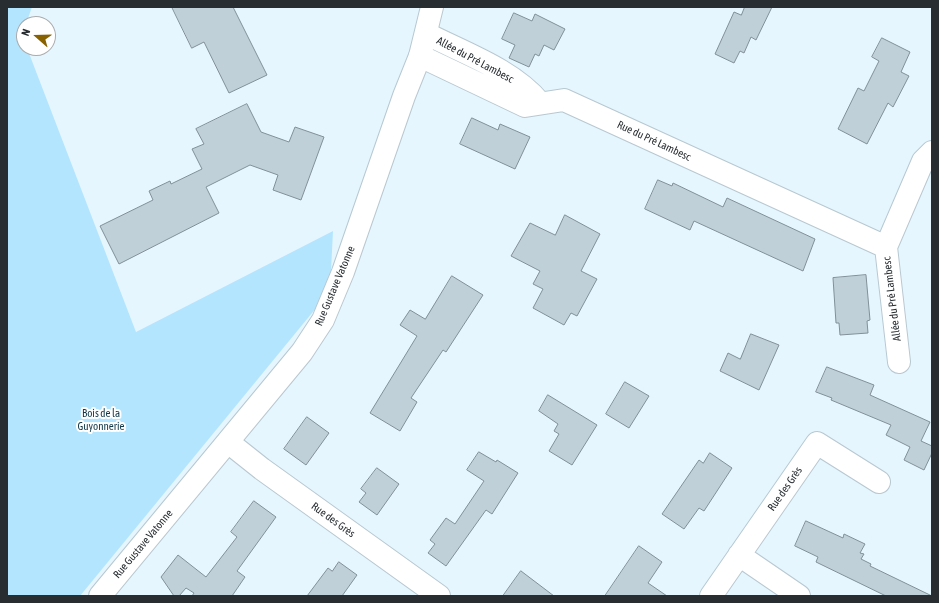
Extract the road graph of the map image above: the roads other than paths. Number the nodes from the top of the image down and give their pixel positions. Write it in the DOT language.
graph roads {
  1 [pos="432,7"];
  2 [pos="427,34"];
  3 [pos="420,56"];
  4 [pos="540,103"];
  5 [pos="932,152"];
  6 [pos="886,246"];
  7 [pos="899,362"];
  8 [pos="228,442"];
  9 [pos="879,482"];
  10 [pos="739,555"];
  11 [pos="100,596"];
  12 [pos="439,596"];
  13 [pos="711,596"];
  14 [pos="799,596"];
  1 -- 2 [label="street, Rue Gustave Vatonne"];
  2 -- 3 [label="street, Rue Gustave Vatonne"];
  2 -- 4 [label="street, Allée du Pré Lambesc"];
  3 -- 4 [label="street, Rue du Pré Lambesc"];
  3 -- 8 [label="street, Rue Gustave Vatonne"];
  4 -- 6 [label="street, Rue du Pré Lambesc"];
  5 -- 6 [label="street, Allée du Pré Lambesc"];
  6 -- 7 [label="street, Allée du Pré Lambesc"];
  8 -- 11 [label="street, Rue Gustave Vatonne"];
  8 -- 12 [label="street, Rue des Grès"];
  9 -- 10 [label="street, Rue des Grès"];
  10 -- 13 [label="street, Rue des Grès"];
  10 -- 14 [label="street"];
}
